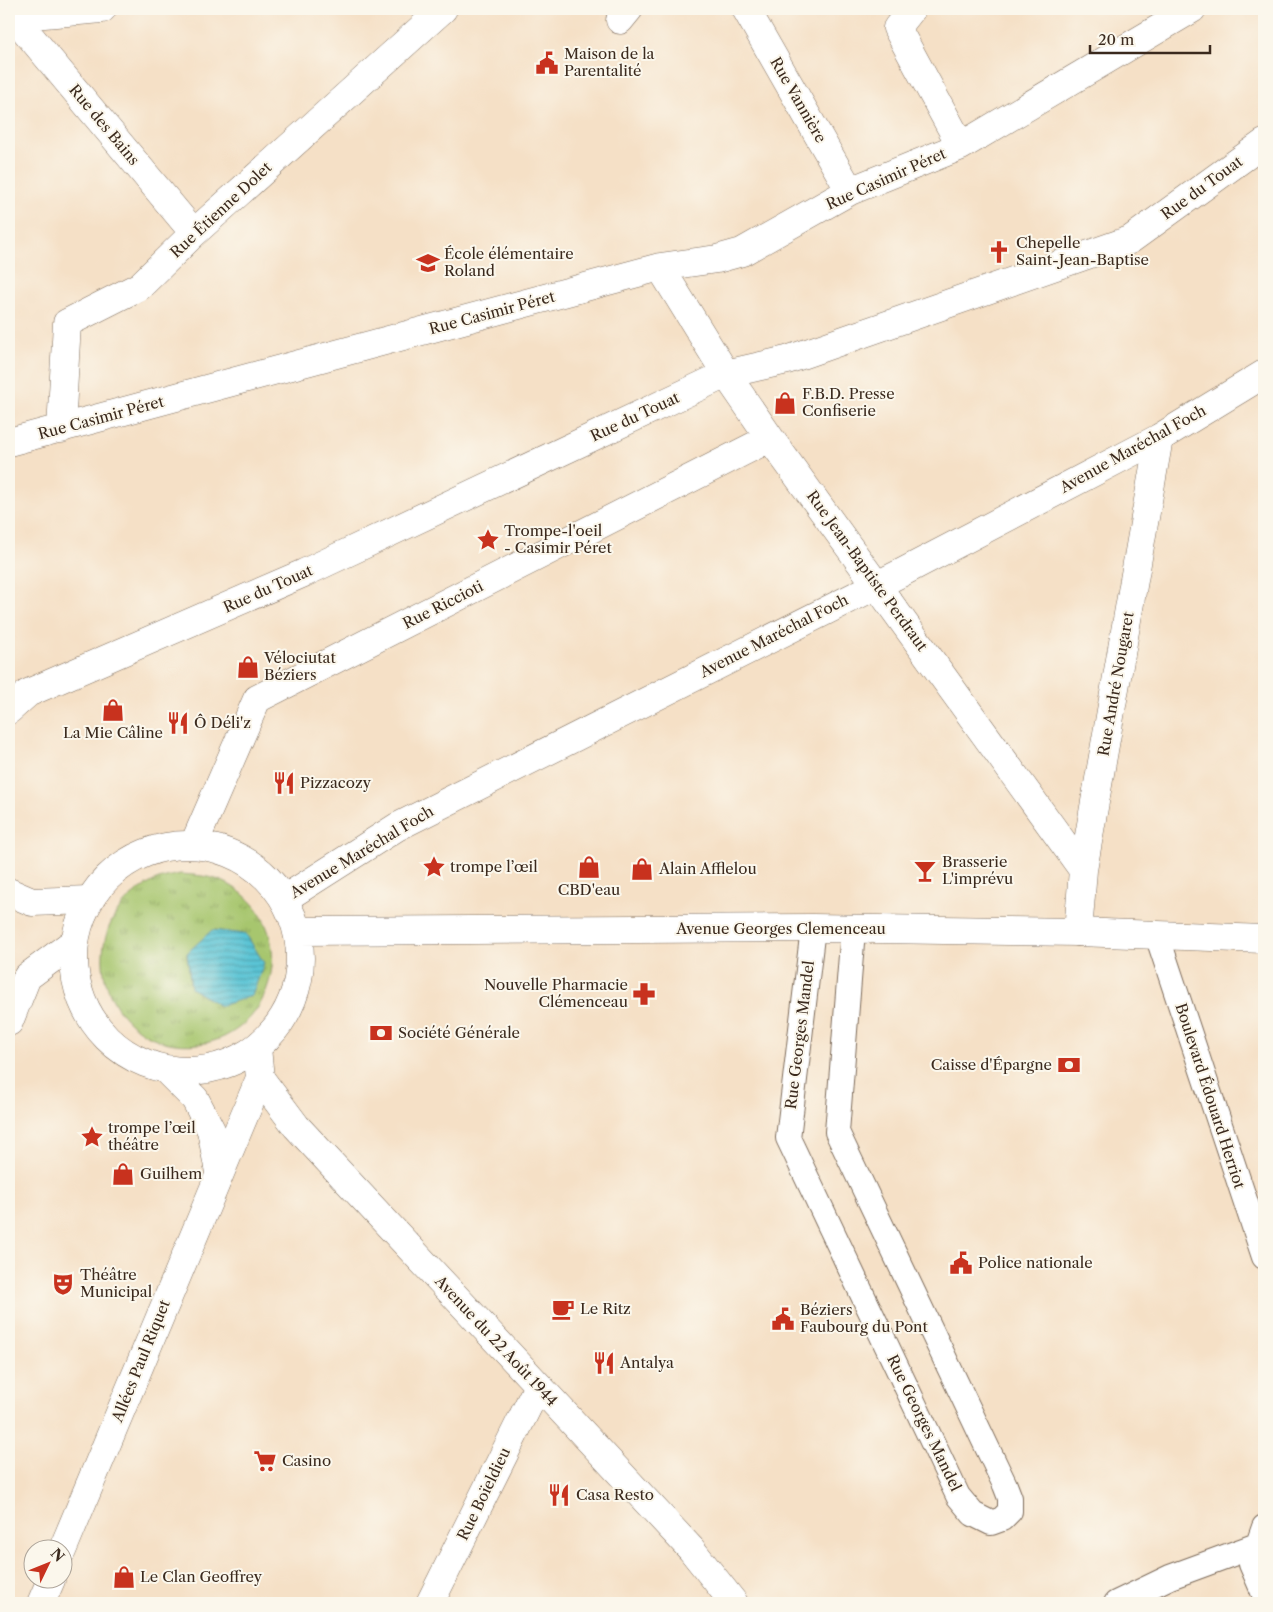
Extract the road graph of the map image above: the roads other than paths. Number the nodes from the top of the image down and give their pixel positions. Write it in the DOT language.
graph roads {
  1 [pos="102,9"];
  2 [pos="442,9"];
  3 [pos="746,9"];
  4 [pos="912,9"];
  5 [pos="1192,9"];
  6 [pos="12,17"];
  7 [pos="1264,143"];
  8 [pos="961,146"];
  9 [pos="850,191"];
  10 [pos="194,233"];
  11 [pos="660,267"];
  12 [pos="726,374"];
  13 [pos="1264,374"];
  14 [pos="61,429"];
  15 [pos="770,438"];
  16 [pos="1159,438"];
  17 [pos="9,442"];
  18 [pos="876,584"];
  19 [pos="9,710"];
  20 [pos="194,844"];
  21 [pos="1083,870"];
  22 [pos="9,892"];
  23 [pos="284,898"];
  24 [pos="89,900"];
  25 [pos="813,928"];
  26 [pos="853,930"];
  27 [pos="298,931"];
  28 [pos="1078,932"];
  29 [pos="1157,935"];
  30 [pos="1264,938"];
  31 [pos="74,942"];
  32 [pos="9,1022"];
  33 [pos="257,1048"];
  34 [pos="166,1070"];
  35 [pos="260,1078"];
  36 [pos="219,1172"];
  37 [pos="1264,1257"];
  38 [pos="538,1386"];
  39 [pos="1261,1536"];
  40 [pos="67,1540"];
  41 [pos="47,1590"];
  42 [pos="1264,1594"];
  43 [pos="41,1603"];
  44 [pos="430,1603"];
  45 [pos="734,1603"];
  46 [pos="1116,1603"];
  1 -- 6 [label="street"];
  2 -- 10 [label="street, Rue Étienne Dolet"];
  3 -- 9 [label="street, Rue Vannière"];
  4 -- 8 [label="street"];
  5 -- 8 [label="street, Rue Casimir Péret"];
  6 -- 10 [label="street, Rue des Bains"];
  7 -- 12 [label="street, Rue du Touat"];
  8 -- 9 [label="street, Rue Casimir Péret"];
  9 -- 11 [label="street, Rue Casimir Péret"];
  10 -- 14 [label="street, Rue Étienne Dolet"];
  11 -- 12 [label="street, Rue Jean-Baptiste Perdraut"];
  11 -- 14 [label="street, Rue Casimir Péret"];
  12 -- 15 [label="street, Rue Jean-Baptiste Perdraut"];
  12 -- 19 [label="street, Rue du Touat"];
  13 -- 16 [label="street, Avenue Maréchal Foch"];
  14 -- 17 [label="street, Rue Casimir Péret"];
  15 -- 18 [label="street, Rue Jean-Baptiste Perdraut"];
  15 -- 20 [label="street, Rue Riccioti"];
  16 -- 18 [label="street, Avenue Maréchal Foch"];
  16 -- 21 [label="street, Rue André Nougaret"];
  18 -- 21 [label="street, Rue Jean-Baptiste Perdraut"];
  18 -- 23 [label="street, Avenue Maréchal Foch"];
  20 -- 23 [label="street"];
  20 -- 24 [label="street"];
  21 -- 28 [label="street, Rue André Nougaret"];
  22 -- 24 [label="street"];
  23 -- 27 [label="street"];
  24 -- 31 [label="street"];
  25 -- 26 [label="street, Avenue Georges Clemenceau"];
  25 -- 26 [label="lane, Rue Georges Mandel"];
  25 -- 27 [label="street, Avenue Georges Clemenceau"];
  26 -- 28 [label="street, Avenue Georges Clemenceau"];
  27 -- 33 [label="street"];
  28 -- 29 [label="street, Avenue Georges Clemenceau"];
  29 -- 30 [label="street, Avenue Georges Clemenceau"];
  29 -- 37 [label="lane, Boulevard Édouard Herriot"];
  31 -- 32 [label="street"];
  31 -- 34 [label="street"];
  33 -- 34 [label="street"];
  33 -- 35 [label="street"];
  34 -- 36 [label="street"];
  35 -- 36 [label="street, Allées Paul Riquet"];
  35 -- 38 [label="street, Avenue du 22 Août 1944"];
  36 -- 40 [label="street, Allées Paul Riquet"];
  38 -- 44 [label="street, Rue Boïeldieu"];
  38 -- 45 [label="street, Avenue du 22 Août 1944"];
  39 -- 42 [label="lane"];
  39 -- 46 [label="lane"];
  41 -- 43 [label="street"];
}
